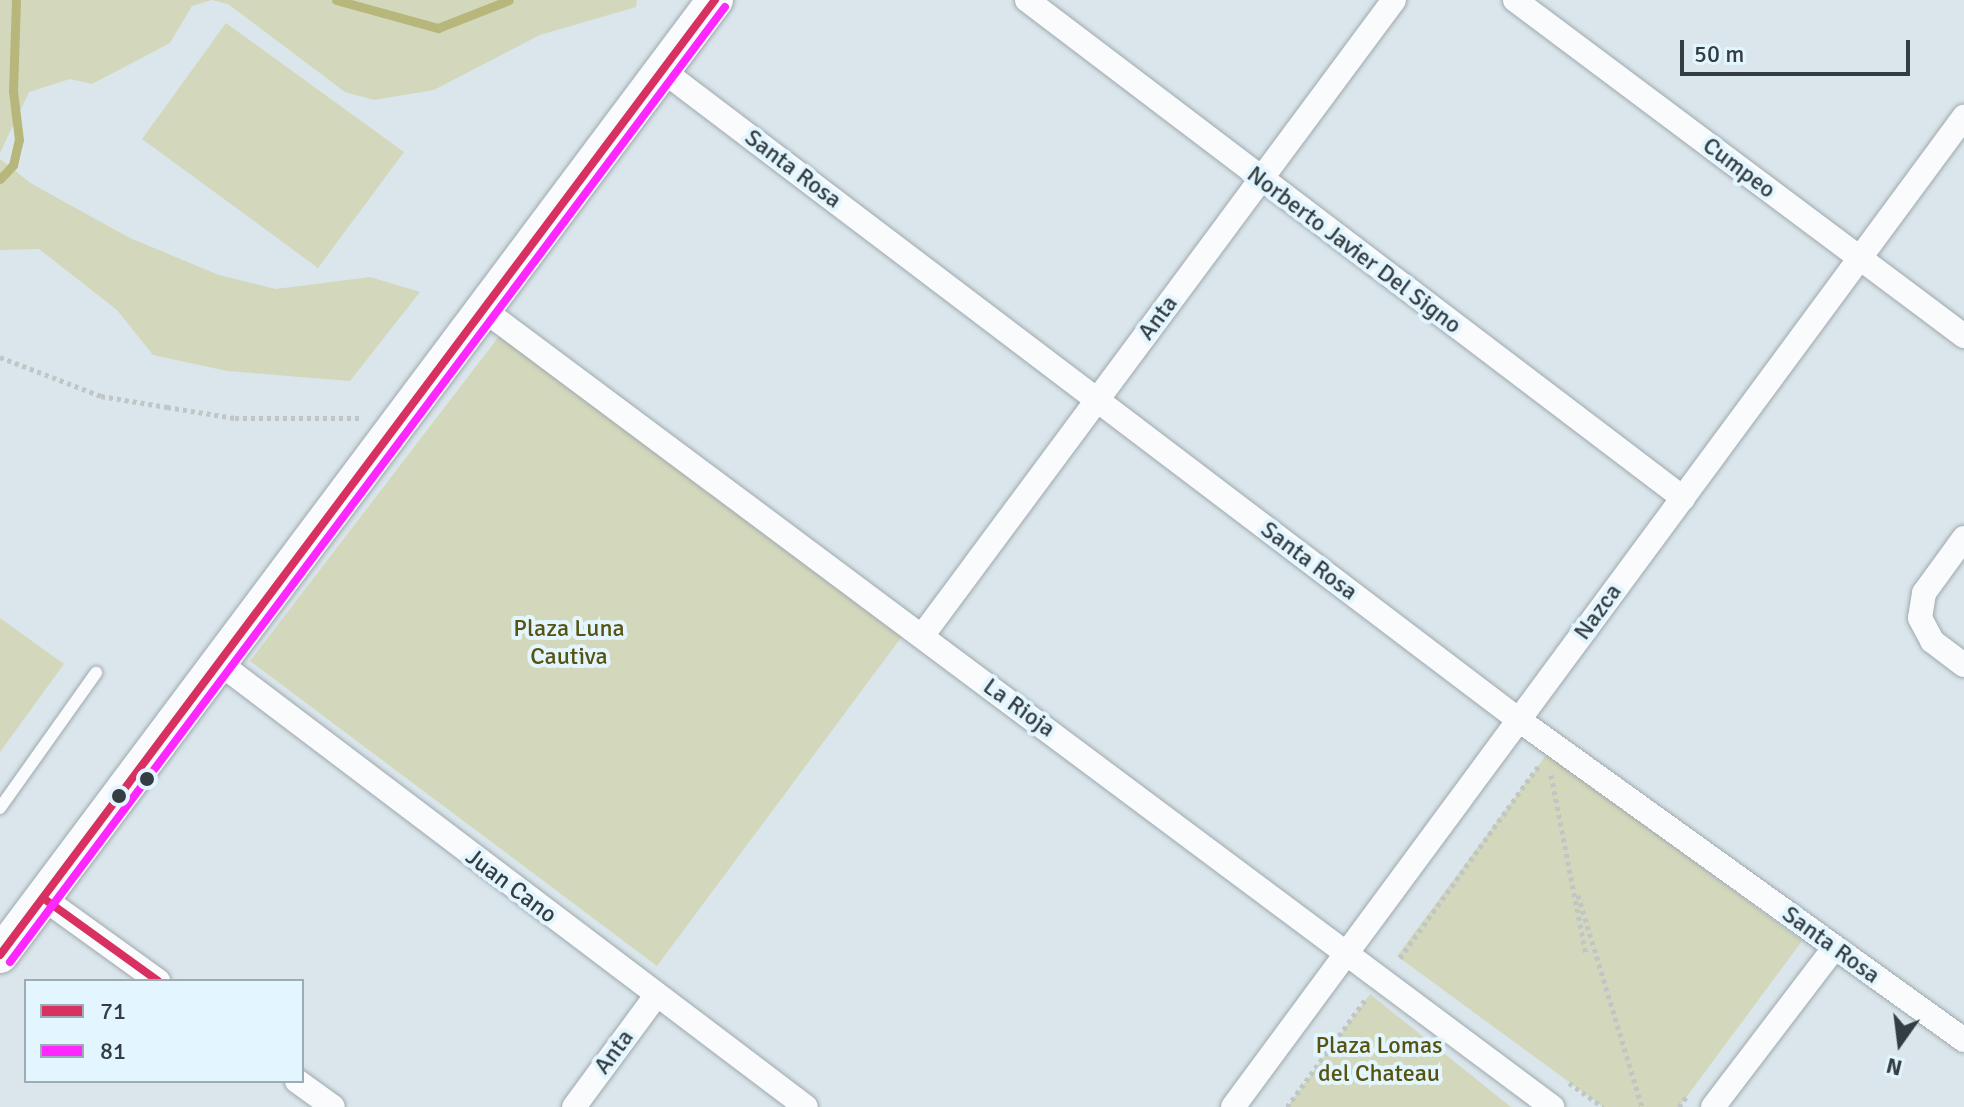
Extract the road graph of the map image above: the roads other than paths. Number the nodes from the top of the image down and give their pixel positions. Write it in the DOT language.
graph roads {
  1 [pos="715,0"];
  2 [pos="1027,0"];
  3 [pos="1394,0"];
  4 [pos="1515,0"];
  5 [pos="662,70"];
  6 [pos="1964,117"];
  7 [pos="1260,180"];
  8 [pos="1860,258"];
  9 [pos="484,310"];
  10 [pos="1964,336"];
  11 [pos="1097,400"];
  12 [pos="1683,498"];
  13 [pos="1964,538"];
  14 [pos="922,636"];
  15 [pos="218,662"];
  16 [pos="1964,665"];
  17 [pos="96,673"];
  18 [pos="1519,720"];
  19 [pos="0,808"];
  20 [pos="43,898"];
  21 [pos="1834,948"];
  22 [pos="1348,951"];
  23 [pos="0,955"];
  24 [pos="155,979"];
  25 [pos="655,997"];
  26 [pos="1964,1040"];
  27 [pos="300,1083"];
  28 [pos="333,1107"];
  29 [pos="574,1107"];
  30 [pos="806,1107"];
  31 [pos="1233,1107"];
  32 [pos="1552,1107"];
  33 [pos="1713,1107"];
  1 -- 5 [label="main road"];
  2 -- 7 [label="street, Norberto Javier Del Signo"];
  3 -- 7 [label="street, Anta"];
  4 -- 8 [label="street, Cumpeo"];
  5 -- 9 [label="main road"];
  5 -- 11 [label="street, Santa Rosa"];
  6 -- 8 [label="street, Nazca"];
  7 -- 11 [label="street, Anta"];
  7 -- 12 [label="street, Norberto Javier Del Signo"];
  8 -- 10 [label="street, Cumpeo"];
  8 -- 12 [label="street, Nazca"];
  9 -- 14 [label="street, La Rioja"];
  9 -- 15 [label="main road"];
  11 -- 14 [label="street, Anta"];
  11 -- 18 [label="street, Santa Rosa"];
  12 -- 18 [label="street, Nazca"];
  13 -- 16 [label="street"];
  14 -- 22 [label="street, La Rioja"];
  15 -- 20 [label="main road"];
  15 -- 25 [label="street, Juan Cano"];
  17 -- 19 [label="lane"];
  18 -- 21 [label="street, Santa Rosa"];
  18 -- 22 [label="street, Nazca"];
  20 -- 23 [label="main road"];
  20 -- 24 [label="street"];
  21 -- 26 [label="street, Santa Rosa"];
  21 -- 33 [label="street"];
  22 -- 31 [label="street, Nazca"];
  22 -- 32 [label="street, La Rioja"];
  25 -- 29 [label="street, Anta"];
  25 -- 30 [label="street, Juan Cano"];
  27 -- 28 [label="street"];
}
